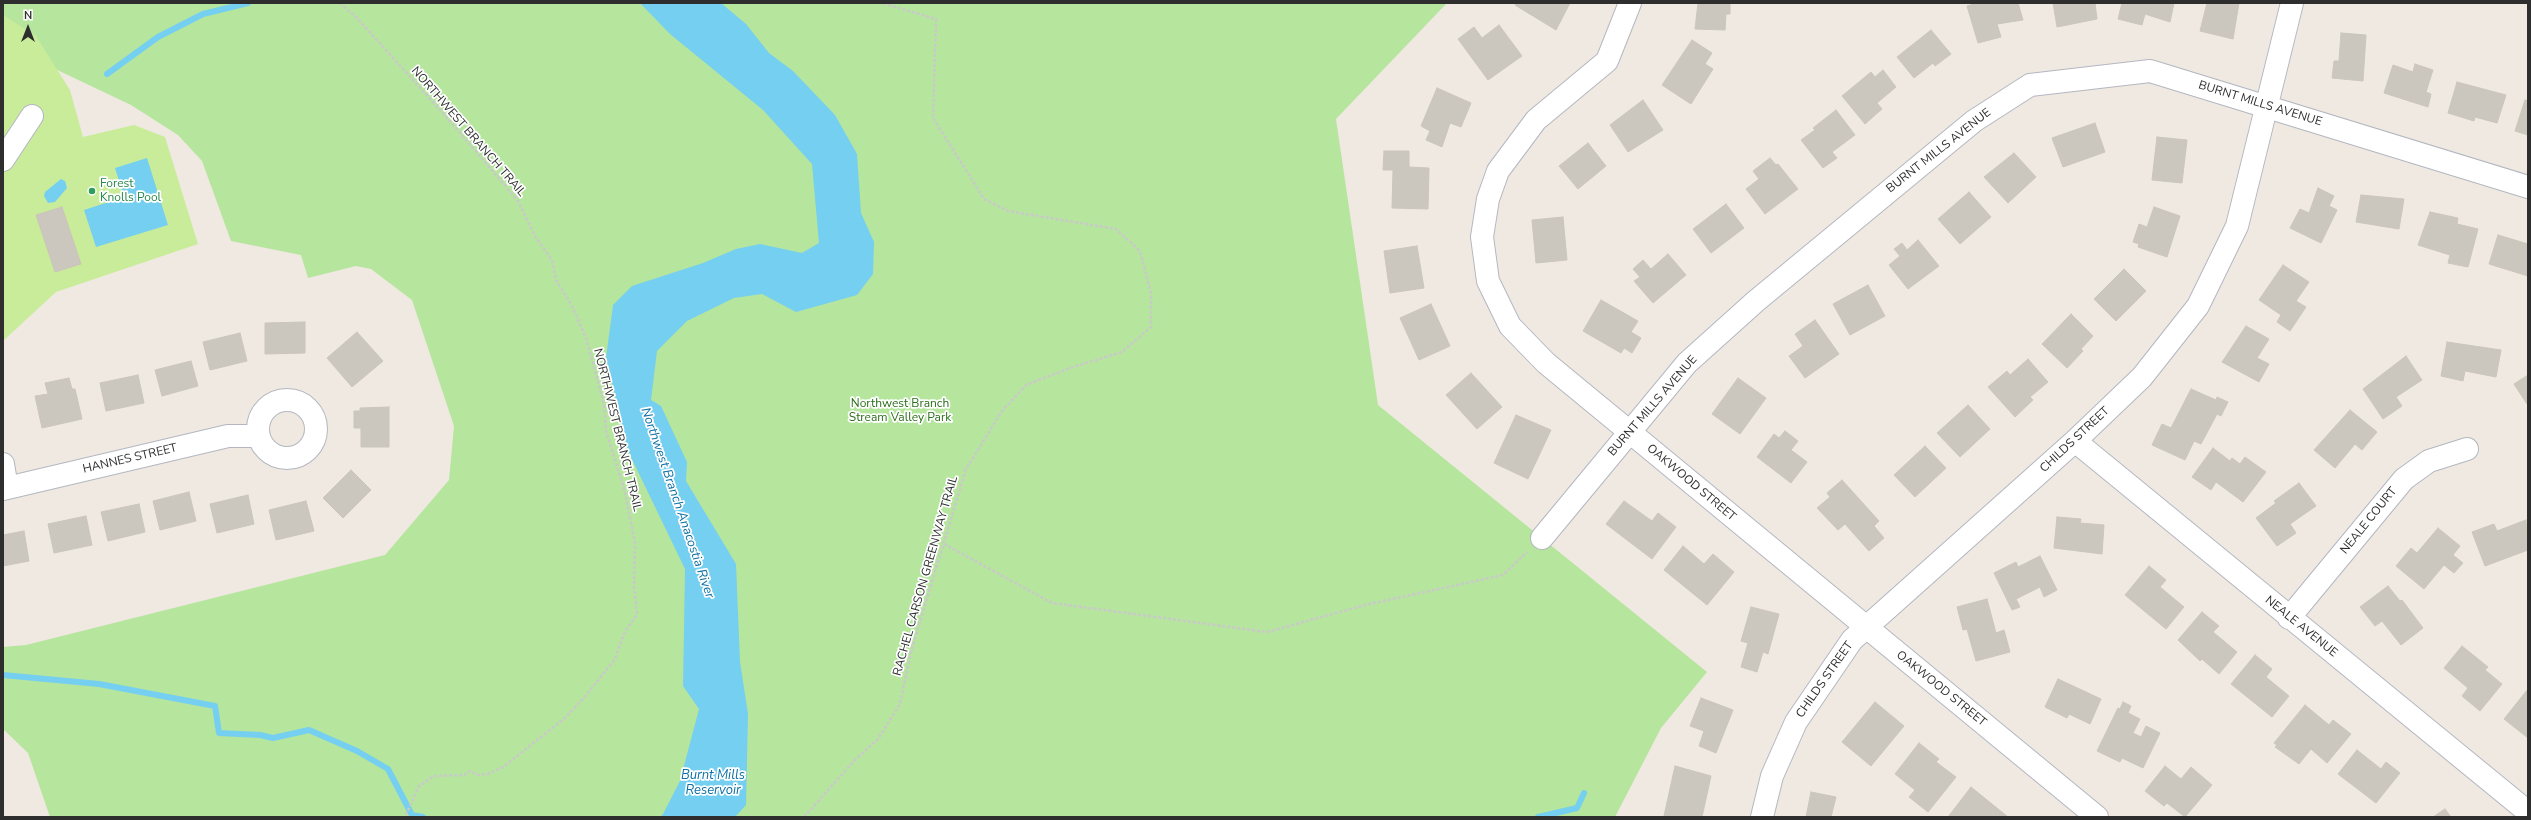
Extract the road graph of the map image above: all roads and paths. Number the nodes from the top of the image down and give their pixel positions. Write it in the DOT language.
graph roads {
  1 [pos="340,3"];
  2 [pos="882,3"];
  3 [pos="1630,3"];
  4 [pos="2292,3"];
  5 [pos="2267,106"];
  6 [pos="32,116"];
  7 [pos="3,160"];
  8 [pos="2528,187"];
  9 [pos="1629,432"];
  10 [pos="258,436"];
  11 [pos="2074,441"];
  12 [pos="2467,449"];
  13 [pos="3,464"];
  14 [pos="5,489"];
  15 [pos="1542,538"];
  16 [pos="944,544"];
  17 [pos="2289,618"];
  18 [pos="1866,627"];
  19 [pos="2528,812"];
  20 [pos="405,817"];
  21 [pos="804,817"];
  22 [pos="1762,817"];
  23 [pos="2097,817"];
  1 -- 20 [label="path, NORTHWEST BRANCH TRAIL"];
  2 -- 16 [label="path, RACHEL CARSON GREENWAY TRAIL"];
  3 -- 9 [label="street, OAKWOOD STREET"];
  4 -- 5 [label="street, CHILDS STREET"];
  5 -- 8 [label="street, BURNT MILLS AVENUE"];
  5 -- 9 [label="street, BURNT MILLS AVENUE"];
  5 -- 11 [label="street, CHILDS STREET"];
  6 -- 7 [label="street"];
  9 -- 15 [label="street, BURNT MILLS AVENUE"];
  9 -- 18 [label="street, OAKWOOD STREET"];
  10 -- 14 [label="street, HANNES STREET"];
  11 -- 17 [label="street, NEALE AVENUE"];
  11 -- 18 [label="street, CHILDS STREET"];
  12 -- 17 [label="street, NEALE COURT"];
  13 -- 14 [label="street"];
  15 -- 16 [label="path"];
  16 -- 21 [label="path, RACHEL CARSON GREENWAY TRAIL"];
  17 -- 19 [label="street, NEALE AVENUE"];
  18 -- 22 [label="street, CHILDS STREET"];
  18 -- 23 [label="street, OAKWOOD STREET"];
}
